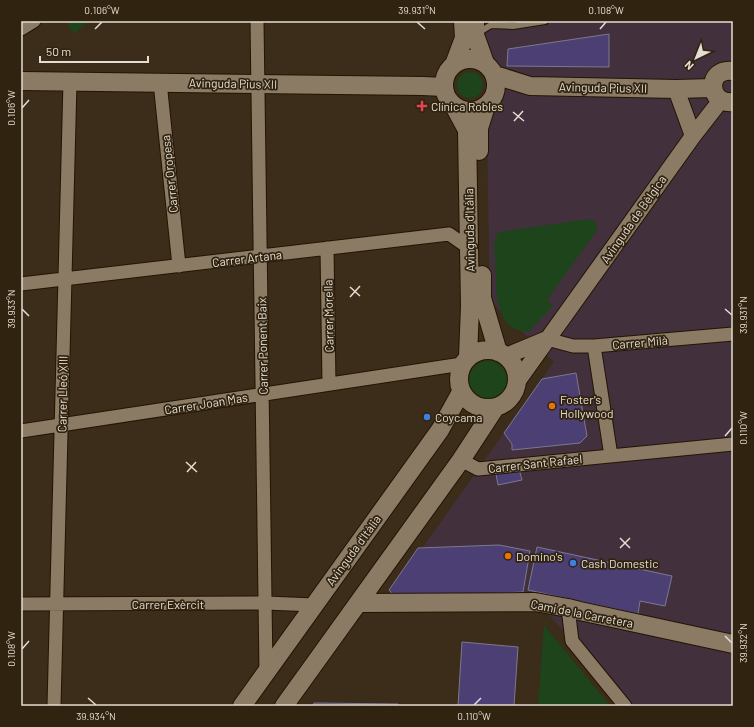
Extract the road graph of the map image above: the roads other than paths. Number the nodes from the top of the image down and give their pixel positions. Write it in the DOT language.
graph roads {
  1 [pos="34,21"];
  2 [pos="257,21"];
  3 [pos="463,21"];
  4 [pos="545,21"];
  5 [pos="475,28"];
  6 [pos="21,29"];
  7 [pos="455,62"];
  8 [pos="490,69"];
  9 [pos="733,71"];
  10 [pos="21,81"];
  11 [pos="70,82"];
  12 [pos="160,82"];
  13 [pos="258,83"];
  14 [pos="530,86"];
  15 [pos="444,87"];
  16 [pos="676,89"];
  17 [pos="722,96"];
  18 [pos="490,101"];
  19 [pos="454,106"];
  20 [pos="693,136"];
  21 [pos="327,248"];
  22 [pos="469,248"];
  23 [pos="261,256"];
  24 [pos="179,266"];
  25 [pos="64,279"];
  26 [pos="21,284"];
  27 [pos="733,334"];
  28 [pos="547,340"];
  29 [pos="594,346"];
  30 [pos="502,354"];
  31 [pos="465,361"];
  32 [pos="517,382"];
  33 [pos="329,384"];
  34 [pos="461,392"];
  35 [pos="263,394"];
  36 [pos="495,408"];
  37 [pos="61,425"];
  38 [pos="21,431"];
  39 [pos="733,444"];
  40 [pos="611,456"];
  41 [pos="461,460"];
  42 [pos="266,603"];
  43 [pos="21,604"];
  44 [pos="56,604"];
  45 [pos="358,604"];
  46 [pos="314,605"];
  47 [pos="568,608"];
  48 [pos="733,644"];
  49 [pos="266,672"];
  50 [pos="54,706"];
  51 [pos="242,706"];
  52 [pos="284,706"];
  53 [pos="625,706"];
  1 -- 6 [label="street"];
  2 -- 13 [label="street, Carrer Ponent Baix"];
  3 -- 7 [label="main road"];
  4 -- 5 [label="lane"];
  5 -- 8 [label="main road"];
  7 -- 8 [label="main road"];
  7 -- 15 [label="main road"];
  8 -- 14 [label="main road, Avinguda Pius XII"];
  8 -- 18 [label="main road"];
  9 -- 17 [label="main road"];
  10 -- 11 [label="main road, Avinguda Pius XII"];
  11 -- 12 [label="main road, Avinguda Pius XII"];
  11 -- 25 [label="street, Carrer Lleó XIII"];
  12 -- 13 [label="main road, Avinguda Pius XII"];
  12 -- 24 [label="street, Carrer Oropesa"];
  13 -- 15 [label="main road, Avinguda Pius XII"];
  13 -- 23 [label="street, Carrer Ponent Baix"];
  14 -- 16 [label="main road, Avinguda Pius XII"];
  14 -- 18 [label="main road, Avinguda Pius XII"];
  15 -- 19 [label="main road"];
  16 -- 17 [label="main road, Avinguda Pius XII"];
  16 -- 20 [label="street"];
  17 -- 20 [label="street, Avinguda de Bèlgica"];
  18 -- 19 [label="main road"];
  18 -- 30 [label="main road, Avinguda d'Itàlia"];
  19 -- 22 [label="main road, Avinguda d'Itàlia"];
  20 -- 28 [label="street, Avinguda de Bèlgica"];
  21 -- 22 [label="street, Carrer Artana"];
  21 -- 23 [label="street, Carrer Artana"];
  21 -- 33 [label="street, Carrer Morella"];
  22 -- 31 [label="main road, Avinguda d'Itàlia"];
  23 -- 24 [label="street, Carrer Artana"];
  23 -- 35 [label="street, Carrer Ponent Baix"];
  24 -- 25 [label="street, Carrer Artana"];
  25 -- 26 [label="street, Carrer Artana"];
  25 -- 37 [label="street, Carrer Lleó XIII"];
  27 -- 29 [label="street, Carrer Milà"];
  28 -- 29 [label="street, Carrer Milà"];
  28 -- 30 [label="street"];
  28 -- 32 [label="street, Avinguda de Bèlgica"];
  29 -- 40 [label="street"];
  30 -- 31 [label="main road"];
  30 -- 32 [label="main road"];
  31 -- 33 [label="street, Carrer Joan Mas"];
  31 -- 34 [label="main road"];
  32 -- 36 [label="main road"];
  33 -- 35 [label="street, Carrer Joan Mas"];
  34 -- 36 [label="main road"];
  34 -- 46 [label="main road, Avinguda d'Itàlia"];
  35 -- 37 [label="street, Carrer Joan Mas"];
  35 -- 42 [label="street, Carrer Ponent Baix"];
  36 -- 41 [label="main road"];
  37 -- 38 [label="street, Carrer Joan Mas"];
  37 -- 44 [label="street, Carrer Lleó XIII"];
  39 -- 40 [label="street, Carrer Sant Rafael"];
  40 -- 41 [label="street, Carrer Sant Rafael"];
  41 -- 45 [label="main road"];
  42 -- 44 [label="street, Carrer Exèrcit"];
  42 -- 46 [label="street, Carrer Exèrcit"];
  42 -- 49 [label="street, Carrer Ponent Baix"];
  43 -- 44 [label="street, Carrer Exèrcit"];
  44 -- 50 [label="street, Carrer Lleó XIII"];
  45 -- 47 [label="main road, Camí de la Carretera"];
  45 -- 52 [label="main road"];
  46 -- 49 [label="main road, Avinguda d'Itàlia"];
  47 -- 48 [label="main road, Camí de la Carretera"];
  47 -- 53 [label="street"];
  49 -- 51 [label="main road, Avinguda d'Itàlia"];
}
